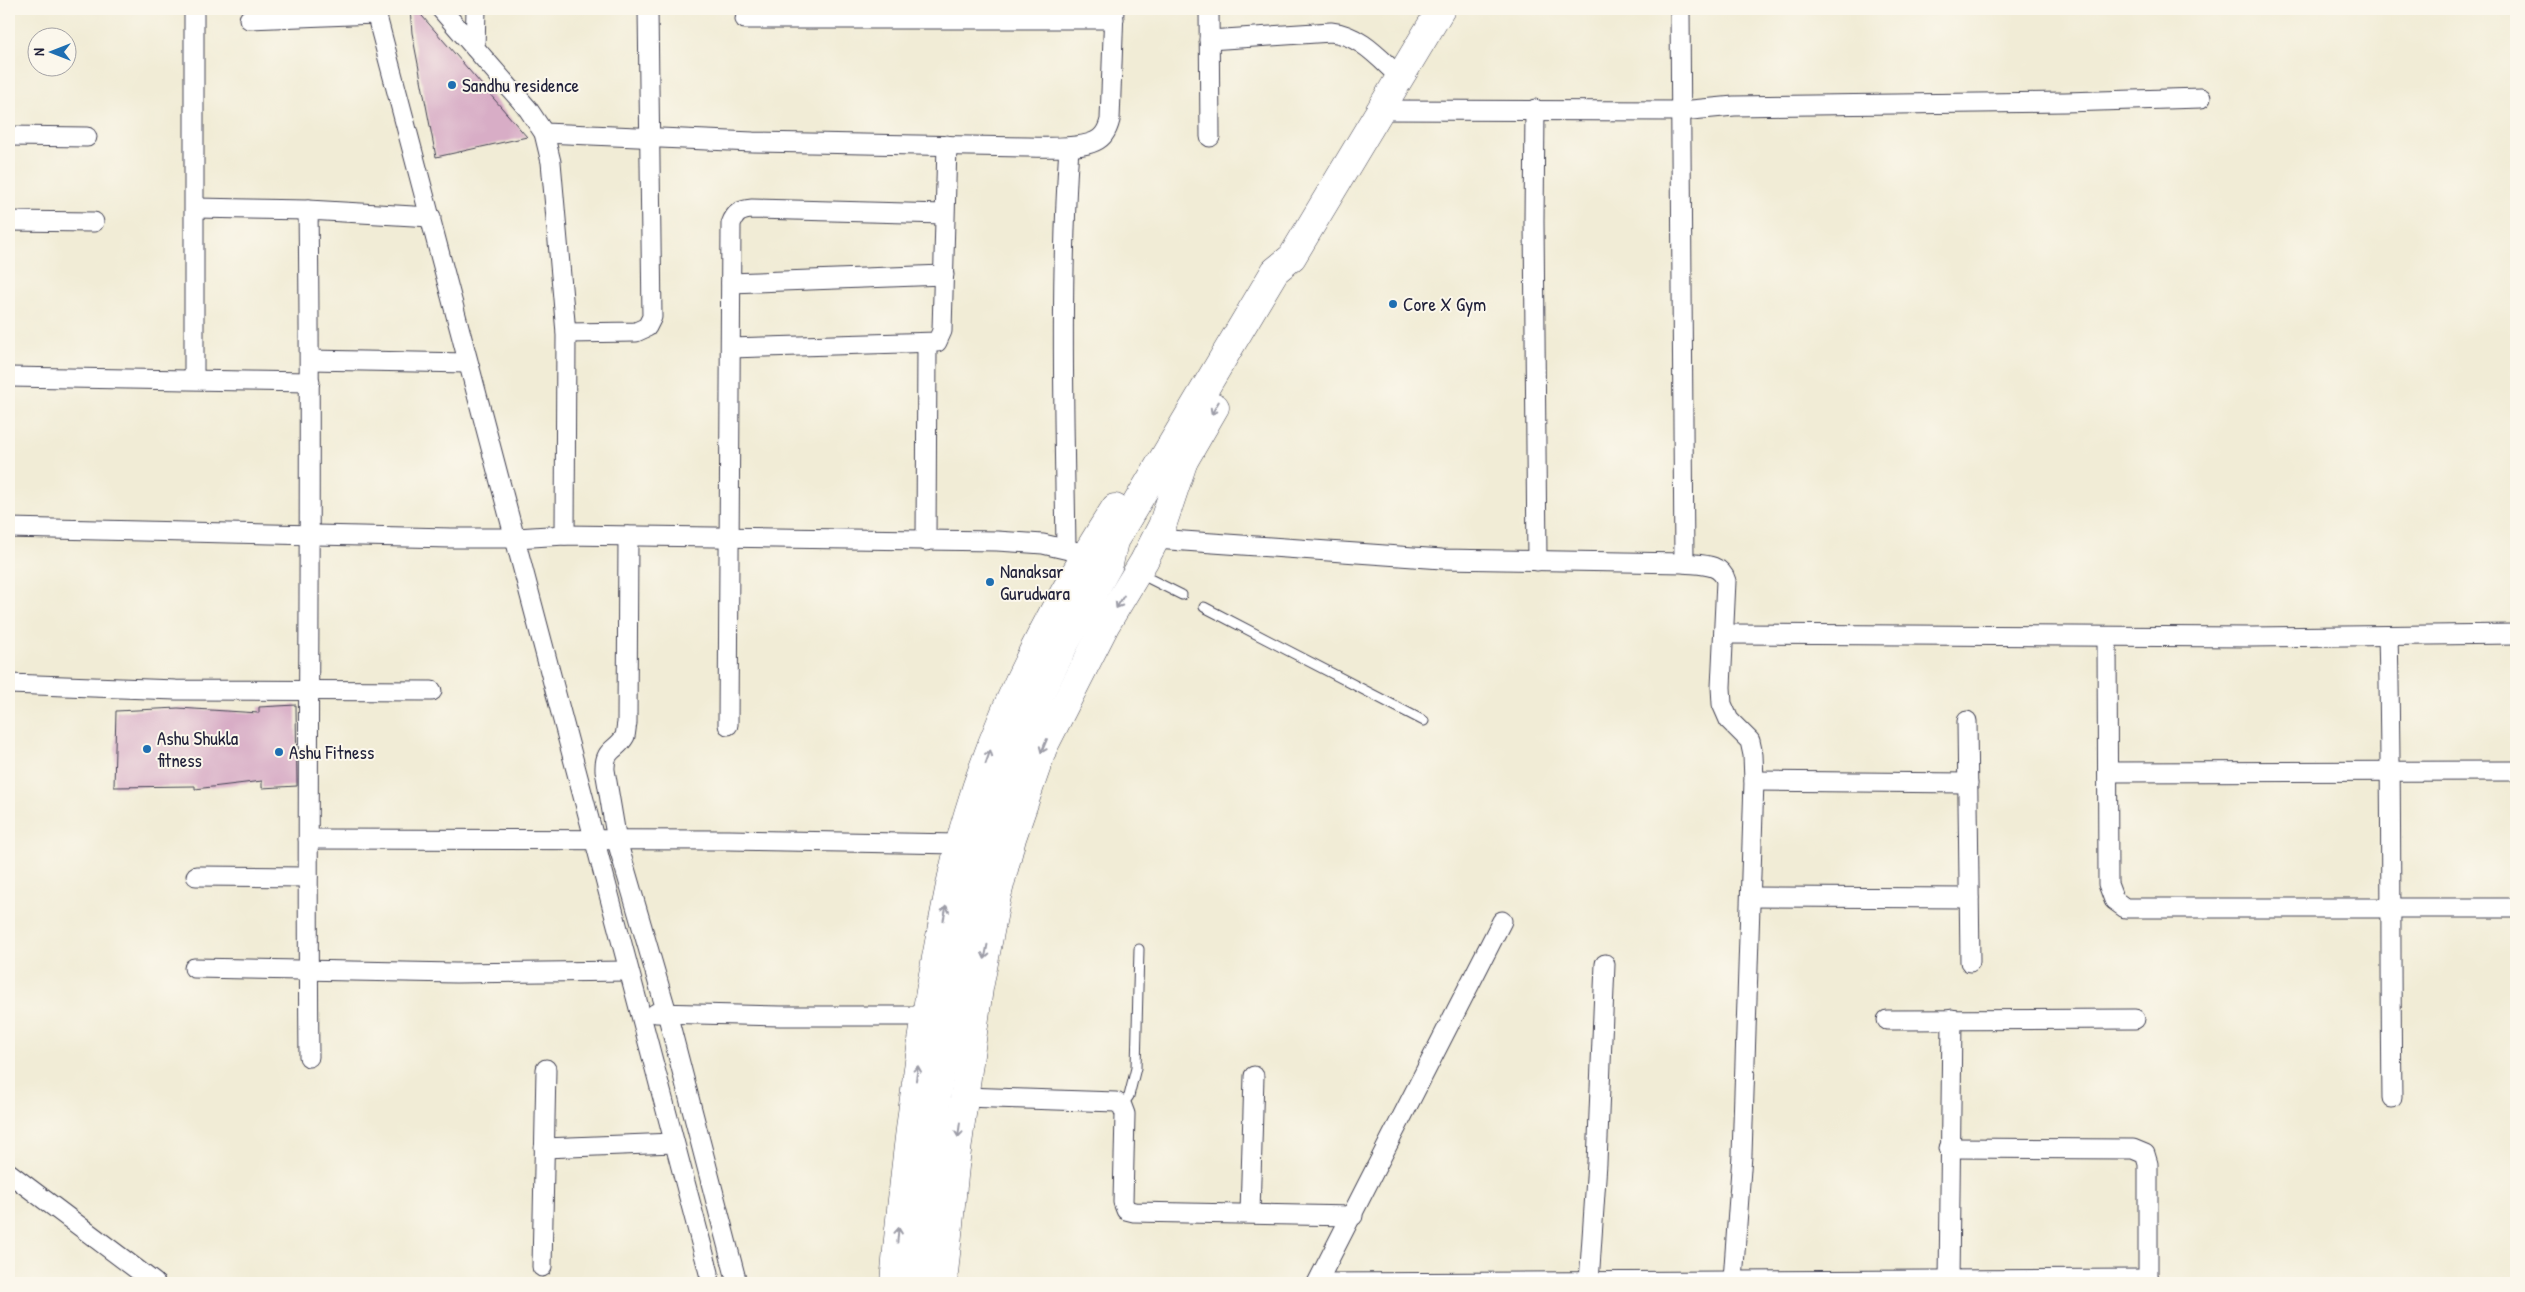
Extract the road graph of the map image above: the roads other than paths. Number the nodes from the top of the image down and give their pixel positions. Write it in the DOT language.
graph roads {
  1 [pos="194,9"];
  2 [pos="441,9"];
  3 [pos="476,9"];
  4 [pos="648,9"];
  5 [pos="1209,9"];
  6 [pos="1441,9"];
  7 [pos="1680,9"];
  8 [pos="375,11"];
  9 [pos="1114,14"];
  10 [pos="249,19"];
  11 [pos="745,19"];
  12 [pos="1209,40"];
  13 [pos="475,48"];
  14 [pos="1400,77"];
  15 [pos="2201,98"];
  16 [pos="1535,109"];
  17 [pos="1380,110"];
  18 [pos="1681,111"];
  19 [pos="544,133"];
  20 [pos="9,136"];
  21 [pos="648,136"];
  22 [pos="87,137"];
  23 [pos="1210,137"];
  24 [pos="947,145"];
  25 [pos="1069,146"];
  26 [pos="196,208"];
  27 [pos="308,210"];
  28 [pos="944,214"];
  29 [pos="431,217"];
  30 [pos="9,221"];
  31 [pos="94,222"];
  32 [pos="944,275"];
  33 [pos="732,283"];
  34 [pos="566,333"];
  35 [pos="927,344"];
  36 [pos="731,348"];
  37 [pos="310,360"];
  38 [pos="468,363"];
  39 [pos="9,377"];
  40 [pos="194,379"];
  41 [pos="310,382"];
  42 [pos="1174,458"];
  43 [pos="9,528"];
  44 [pos="310,535"];
  45 [pos="565,535"];
  46 [pos="628,536"];
  47 [pos="516,538"];
  48 [pos="730,538"];
  49 [pos="1155,539"];
  50 [pos="926,542"];
  51 [pos="1087,555"];
  52 [pos="1537,561"];
  53 [pos="1684,563"];
  54 [pos="1138,572"];
  55 [pos="1182,595"];
  56 [pos="1204,607"];
  57 [pos="1725,634"];
  58 [pos="2516,634"];
  59 [pos="2388,636"];
  60 [pos="2107,637"];
  61 [pos="9,684"];
  62 [pos="307,691"];
  63 [pos="432,691"];
  64 [pos="1424,721"];
  65 [pos="1967,721"];
  66 [pos="728,725"];
  67 [pos="2392,771"];
  68 [pos="2516,771"];
  69 [pos="2108,772"];
  70 [pos="1754,781"];
  71 [pos="1968,783"];
  72 [pos="308,839"];
  73 [pos="593,840"];
  74 [pos="617,841"];
  75 [pos="959,844"];
  76 [pos="196,876"];
  77 [pos="308,878"];
  78 [pos="1750,897"];
  79 [pos="1969,898"];
  80 [pos="2390,907"];
  81 [pos="2516,908"];
  82 [pos="1502,921"];
  83 [pos="1139,949"];
  84 [pos="1970,962"];
  85 [pos="1605,964"];
  86 [pos="194,968"];
  87 [pos="628,971"];
  88 [pos="308,972"];
  89 [pos="639,1013"];
  90 [pos="667,1013"];
  91 [pos="925,1016"];
  92 [pos="1952,1019"];
  93 [pos="2135,1019"];
  94 [pos="1887,1020"];
  95 [pos="309,1056"];
  96 [pos="546,1069"];
  97 [pos="1254,1076"];
  98 [pos="964,1097"];
  99 [pos="2392,1098"];
  100 [pos="1122,1106"];
  101 [pos="674,1143"];
  102 [pos="544,1148"];
  103 [pos="1949,1148"];
  104 [pos="9,1173"];
  105 [pos="1250,1213"];
  106 [pos="1353,1216"];
  107 [pos="727,1247"];
  108 [pos="703,1253"];
  109 [pos="542,1267"];
  110 [pos="709,1273"];
  111 [pos="1733,1280"];
  112 [pos="1949,1281"];
  113 [pos="2148,1281"];
  114 [pos="1589,1282"];
  115 [pos="1655,1282"];
  116 [pos="155,1283"];
  117 [pos="737,1283"];
  118 [pos="894,1283"];
  119 [pos="916,1283"];
  120 [pos="943,1283"];
  121 [pos="1317,1283"];
  1 -- 26 [label="street"];
  2 -- 13 [label="street"];
  3 -- 13 [label="street"];
  4 -- 21 [label="street"];
  5 -- 12 [label="street"];
  6 -- 14 [label="main road"];
  7 -- 18 [label="street"];
  8 -- 10 [label="street"];
  8 -- 29 [label="street"];
  9 -- 11 [label="street"];
  9 -- 25 [label="street"];
  12 -- 14 [label="street"];
  12 -- 23 [label="street"];
  13 -- 19 [label="street"];
  14 -- 17 [label="main road"];
  15 -- 18 [label="street"];
  16 -- 17 [label="street"];
  16 -- 18 [label="street"];
  16 -- 52 [label="street"];
  17 -- 42 [label="main road"];
  18 -- 53 [label="street"];
  19 -- 21 [label="street"];
  19 -- 34 [label="street"];
  20 -- 22 [label="street"];
  21 -- 24 [label="street"];
  21 -- 34 [label="street"];
  24 -- 25 [label="street"];
  24 -- 28 [label="street"];
  25 -- 51 [label="street"];
  26 -- 27 [label="street"];
  26 -- 40 [label="street"];
  27 -- 29 [label="street"];
  27 -- 37 [label="street"];
  28 -- 32 [label="street"];
  28 -- 33 [label="street"];
  29 -- 38 [label="street"];
  30 -- 31 [label="street"];
  32 -- 33 [label="street"];
  32 -- 35 [label="street"];
  33 -- 36 [label="street"];
  34 -- 45 [label="street"];
  35 -- 36 [label="street"];
  35 -- 50 [label="street"];
  36 -- 48 [label="street"];
  37 -- 38 [label="street"];
  37 -- 41 [label="street"];
  38 -- 47 [label="street"];
  39 -- 40 [label="street"];
  40 -- 41 [label="street"];
  41 -- 44 [label="street"];
  42 -- 49 [label="main road"];
  42 -- 51 [label="main road"];
  43 -- 44 [label="street"];
  44 -- 47 [label="street"];
  44 -- 62 [label="street"];
  45 -- 46 [label="street"];
  45 -- 47 [label="street"];
  46 -- 48 [label="street"];
  46 -- 74 [label="street"];
  47 -- 73 [label="street"];
  48 -- 50 [label="street"];
  48 -- 66 [label="street"];
  49 -- 52 [label="street"];
  49 -- 54 [label="main road"];
  50 -- 51 [label="street"];
  75 -- 51 [label="main road, one-way"];
  51 -- 119 [label="main road"];
  52 -- 53 [label="street"];
  53 -- 57 [label="street"];
  54 -- 55 [label="lane"];
  54 -- 98 [label="main road, one-way"];
  56 -- 64 [label="lane"];
  57 -- 60 [label="street"];
  57 -- 70 [label="street"];
  58 -- 59 [label="street"];
  59 -- 60 [label="street"];
  59 -- 67 [label="street"];
  60 -- 69 [label="street"];
  61 -- 62 [label="street"];
  62 -- 63 [label="street"];
  62 -- 72 [label="street"];
  65 -- 71 [label="street"];
  67 -- 68 [label="street"];
  67 -- 69 [label="street"];
  67 -- 80 [label="street"];
  69 -- 80 [label="street"];
  70 -- 71 [label="street"];
  70 -- 78 [label="street"];
  71 -- 79 [label="street"];
  72 -- 73 [label="street"];
  72 -- 77 [label="street"];
  73 -- 74 [label="street"];
  73 -- 87 [label="street"];
  74 -- 75 [label="street"];
  74 -- 90 [label="street"];
  91 -- 75 [label="main road, one-way"];
  76 -- 77 [label="street"];
  77 -- 88 [label="street"];
  78 -- 79 [label="street"];
  78 -- 111 [label="street"];
  79 -- 84 [label="street"];
  80 -- 81 [label="street"];
  80 -- 99 [label="street"];
  82 -- 106 [label="street"];
  83 -- 100 [label="lane"];
  85 -- 114 [label="street"];
  86 -- 88 [label="street"];
  87 -- 88 [label="street"];
  87 -- 89 [label="street"];
  88 -- 95 [label="street"];
  89 -- 90 [label="street"];
  89 -- 101 [label="street"];
  90 -- 91 [label="street"];
  90 -- 107 [label="street"];
  118 -- 91 [label="main road, one-way"];
  92 -- 93 [label="street"];
  92 -- 94 [label="street"];
  92 -- 103 [label="street"];
  96 -- 102 [label="street"];
  97 -- 105 [label="street"];
  98 -- 100 [label="street"];
  98 -- 120 [label="main road, one-way"];
  100 -- 105 [label="street"];
  101 -- 102 [label="street"];
  101 -- 108 [label="street"];
  102 -- 109 [label="street"];
  103 -- 112 [label="street"];
  103 -- 113 [label="street"];
  104 -- 116 [label="street"];
  105 -- 106 [label="street"];
  106 -- 121 [label="street"];
  107 -- 108 [label="street"];
  107 -- 117 [label="street"];
  108 -- 110 [label="street"];
  111 -- 112 [label="street"];
  111 -- 115 [label="street"];
  112 -- 113 [label="street"];
  114 -- 115 [label="street"];
  114 -- 121 [label="street"];
}
